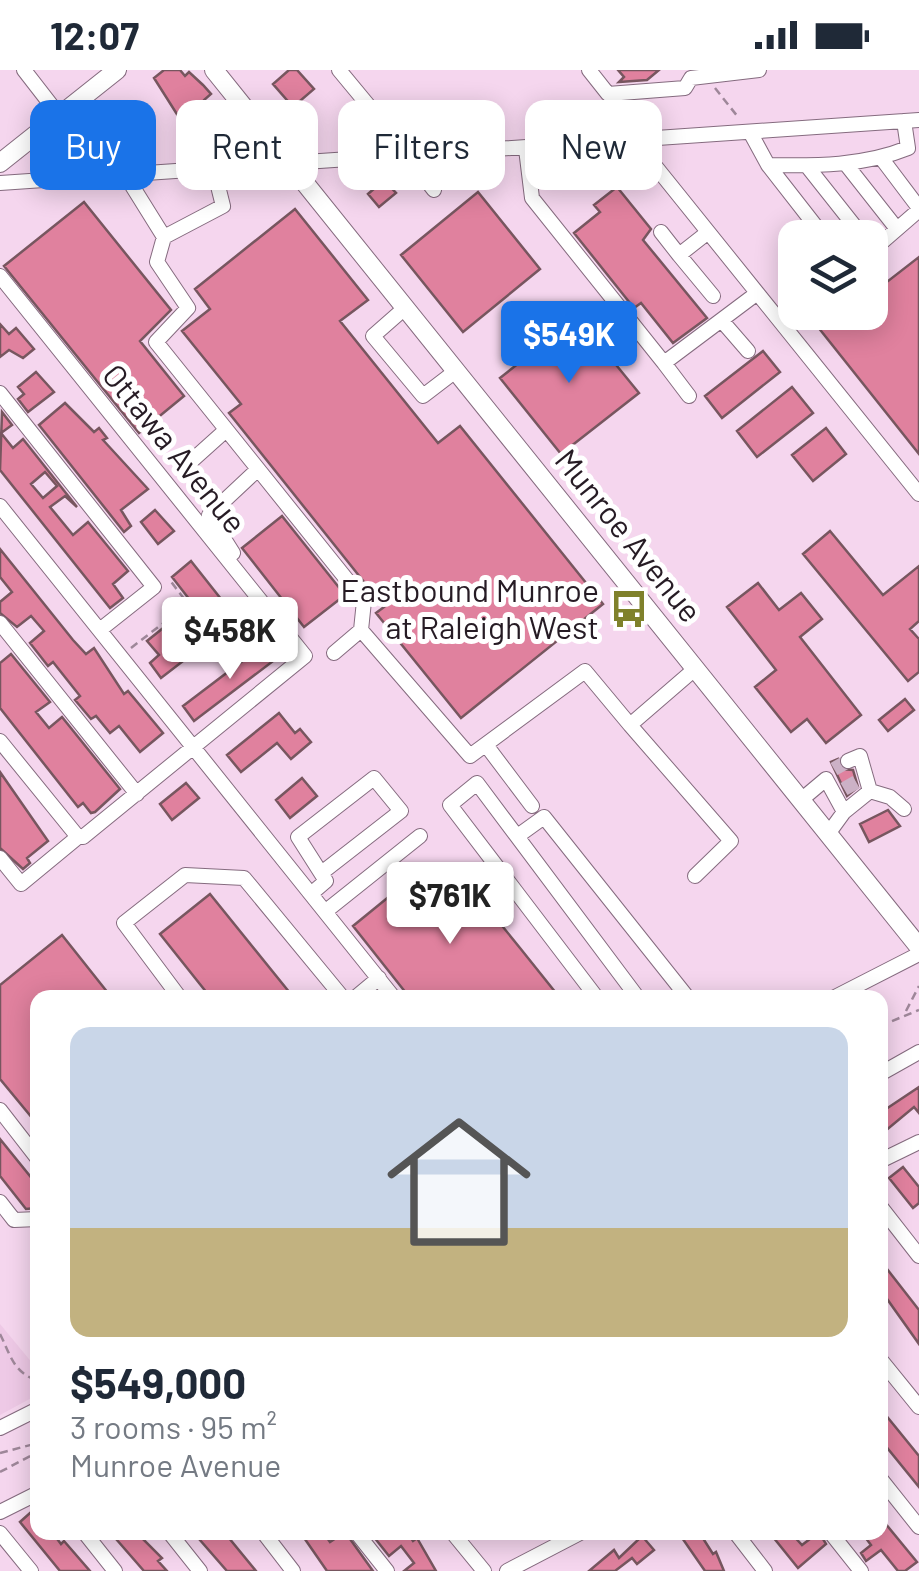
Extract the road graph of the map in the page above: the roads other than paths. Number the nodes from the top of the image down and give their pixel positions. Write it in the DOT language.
graph roads {
  1 [pos="24,70"];
  2 [pos="117,70"];
  3 [pos="214,70"];
  4 [pos="340,70"];
  5 [pos="590,70"];
  6 [pos="759,70"];
  7 [pos="693,74"];
  8 [pos="49,100"];
  9 [pos="78,100"];
  10 [pos="239,100"];
  11 [pos="364,100"];
  12 [pos="912,121"];
  13 [pos="750,132"];
  14 [pos="30,138"];
  15 [pos="662,139"];
  16 [pos="908,148"];
  17 [pos="882,159"];
  18 [pos="1,161"];
  19 [pos="919,162"];
  20 [pos="845,163"];
  21 [pos="768,165"];
  22 [pos="806,166"];
  23 [pos="662,176"];
  24 [pos="30,182"];
  25 [pos="0,183"];
  26 [pos="135,190"];
  27 [pos="219,190"];
  28 [pos="312,190"];
  29 [pos="531,190"];
  30 [pos="919,209"];
  31 [pos="811,220"];
  32 [pos="849,220"];
  33 [pos="897,229"];
  34 [pos="661,232"];
  35 [pos="707,233"];
  36 [pos="888,235"];
  37 [pos="164,237"];
  38 [pos="679,255"];
  39 [pos="0,276"];
  40 [pos="756,294"];
  41 [pos="713,296"];
  42 [pos="406,307"];
  43 [pos="722,321"];
  44 [pos="748,351"];
  45 [pos="664,363"];
  46 [pos="456,370"];
  47 [pos="0,393"];
  48 [pos="689,396"];
  49 [pos="226,430"];
  50 [pos="187,465"];
  51 [pos="258,470"];
  52 [pos="919,494"];
  53 [pos="0,506"];
  54 [pos="234,553"];
  55 [pos="0,623"];
  56 [pos="101,629"];
  57 [pos="361,630"];
  58 [pos="334,653"];
  59 [pos="696,668"];
  60 [pos="630,725"];
  61 [pos="0,740"];
  62 [pos="486,745"];
  63 [pos="196,746"];
  64 [pos="854,758"];
  65 [pos="866,783"];
  66 [pos="138,794"];
  67 [pos="840,799"];
  68 [pos="801,800"];
  69 [pos="532,806"];
  70 [pos="904,809"];
  71 [pos="822,826"];
  72 [pos="519,835"];
  73 [pos="420,836"];
  74 [pos="80,837"];
  75 [pos="0,858"];
  76 [pos="324,871"];
  77 [pos="696,876"];
  78 [pos="312,894"];
  79 [pos="326,911"];
  80 [pos="919,950"];
  81 [pos="379,978"];
  82 [pos="174,990"];
  83 [pos="337,990"];
  84 [pos="365,990"];
  85 [pos="388,990"];
  86 [pos="591,990"];
  87 [pos="632,990"];
  88 [pos="682,990"];
  89 [pos="847,990"];
  90 [pos="919,1052"];
  91 [pos="888,1069"];
  92 [pos="0,1110"];
  93 [pos="919,1142"];
  94 [pos="30,1149"];
  95 [pos="888,1157"];
  96 [pos="0,1202"];
  97 [pos="888,1216"];
  98 [pos="7,1222"];
  99 [pos="919,1256"];
  100 [pos="888,1369"];
  101 [pos="919,1408"];
  102 [pos="30,1412"];
  103 [pos="0,1428"];
  104 [pos="888,1488"];
  105 [pos="30,1497"];
  106 [pos="0,1512"];
  107 [pos="919,1527"];
  108 [pos="0,1533"];
  109 [pos="90,1540"];
  110 [pos="175,1540"];
  111 [pos="269,1540"];
  112 [pos="362,1540"];
  113 [pos="459,1540"];
  114 [pos="567,1540"];
  115 [pos="740,1540"];
  116 [pos="836,1540"];
  117 [pos="193,1568"];
  118 [pos="30,1571"];
  119 [pos="114,1571"];
  120 [pos="293,1571"];
  121 [pos="387,1571"];
  122 [pos="484,1571"];
  123 [pos="507,1571"];
  124 [pos="765,1571"];
  125 [pos="861,1571"];
  1 -- 8 [label="street"];
  2 -- 9 [label="main road"];
  3 -- 10 [label="main road, Munroe Avenue"];
  4 -- 11 [label="street"];
  5 -- 7 [label="street"];
  6 -- 7 [label="street"];
  12 -- 13 [label="street"];
  12 -- 16 [label="street"];
  13 -- 15 [label="street"];
  13 -- 21 [label="street"];
  14 -- 18 [label="main road"];
  16 -- 17 [label="street"];
  16 -- 19 [label="street"];
  17 -- 20 [label="street"];
  17 -- 30 [label="street"];
  20 -- 22 [label="street"];
  20 -- 33 [label="street"];
  21 -- 22 [label="street"];
  21 -- 31 [label="street"];
  22 -- 32 [label="street"];
  23 -- 35 [label="street"];
  24 -- 25 [label="street"];
  26 -- 37 [label="street"];
  27 -- 37 [label="street"];
  28 -- 42 [label="main road, Munroe Avenue"];
  29 -- 45 [label="street"];
  30 -- 33 [label="street"];
  33 -- 36 [label="street"];
  34 -- 38 [label="street"];
  35 -- 38 [label="street"];
  35 -- 40 [label="street"];
  37 -- 49 [label="street"];
  38 -- 41 [label="street"];
  39 -- 63 [label="street, Ottawa Avenue"];
  40 -- 43 [label="street"];
  40 -- 52 [label="street"];
  42 -- 46 [label="main road, Munroe Avenue"];
  42 -- 46 [label="street"];
  43 -- 44 [label="street"];
  43 -- 45 [label="street"];
  45 -- 48 [label="street"];
  46 -- 59 [label="main road, Munroe Avenue"];
  47 -- 56 [label="street"];
  49 -- 50 [label="street"];
  49 -- 51 [label="street"];
  51 -- 54 [label="street"];
  51 -- 57 [label="street"];
  53 -- 56 [label="street"];
  55 -- 66 [label="street"];
  56 -- 63 [label="street"];
  57 -- 58 [label="street"];
  57 -- 62 [label="street"];
  59 -- 60 [label="street"];
  59 -- 68 [label="main road, Munroe Avenue"];
  60 -- 62 [label="street"];
  60 -- 77 [label="street"];
  61 -- 74 [label="street"];
  62 -- 69 [label="street"];
  63 -- 66 [label="street"];
  63 -- 78 [label="street"];
  64 -- 65 [label="street"];
  65 -- 67 [label="street"];
  65 -- 70 [label="street"];
  66 -- 74 [label="street"];
  67 -- 68 [label="street"];
  67 -- 71 [label="street"];
  68 -- 71 [label="main road, Munroe Avenue"];
  71 -- 80 [label="main road, Munroe Avenue"];
  72 -- 86 [label="street"];
  72 -- 87 [label="street"];
  72 -- 88 [label="street"];
  73 -- 79 [label="street"];
  74 -- 75 [label="street"];
  76 -- 76 [label="street"];
  76 -- 78 [label="street"];
  78 -- 79 [label="street"];
  79 -- 81 [label="street"];
  80 -- 89 [label="street"];
  81 -- 84 [label="street"];
  81 -- 85 [label="street"];
  82 -- 83 [label="street"];
  90 -- 91 [label="street"];
  92 -- 94 [label="street"];
  93 -- 95 [label="street"];
  96 -- 98 [label="street"];
  97 -- 99 [label="street"];
  100 -- 101 [label="street"];
  102 -- 103 [label="street"];
  104 -- 107 [label="street"];
  105 -- 106 [label="street"];
  108 -- 118 [label="street"];
  109 -- 119 [label="street"];
  110 -- 117 [label="street"];
  111 -- 120 [label="street"];
  112 -- 121 [label="street"];
  113 -- 122 [label="street"];
  114 -- 123 [label="street"];
  115 -- 124 [label="street"];
  116 -- 125 [label="street"];
}
